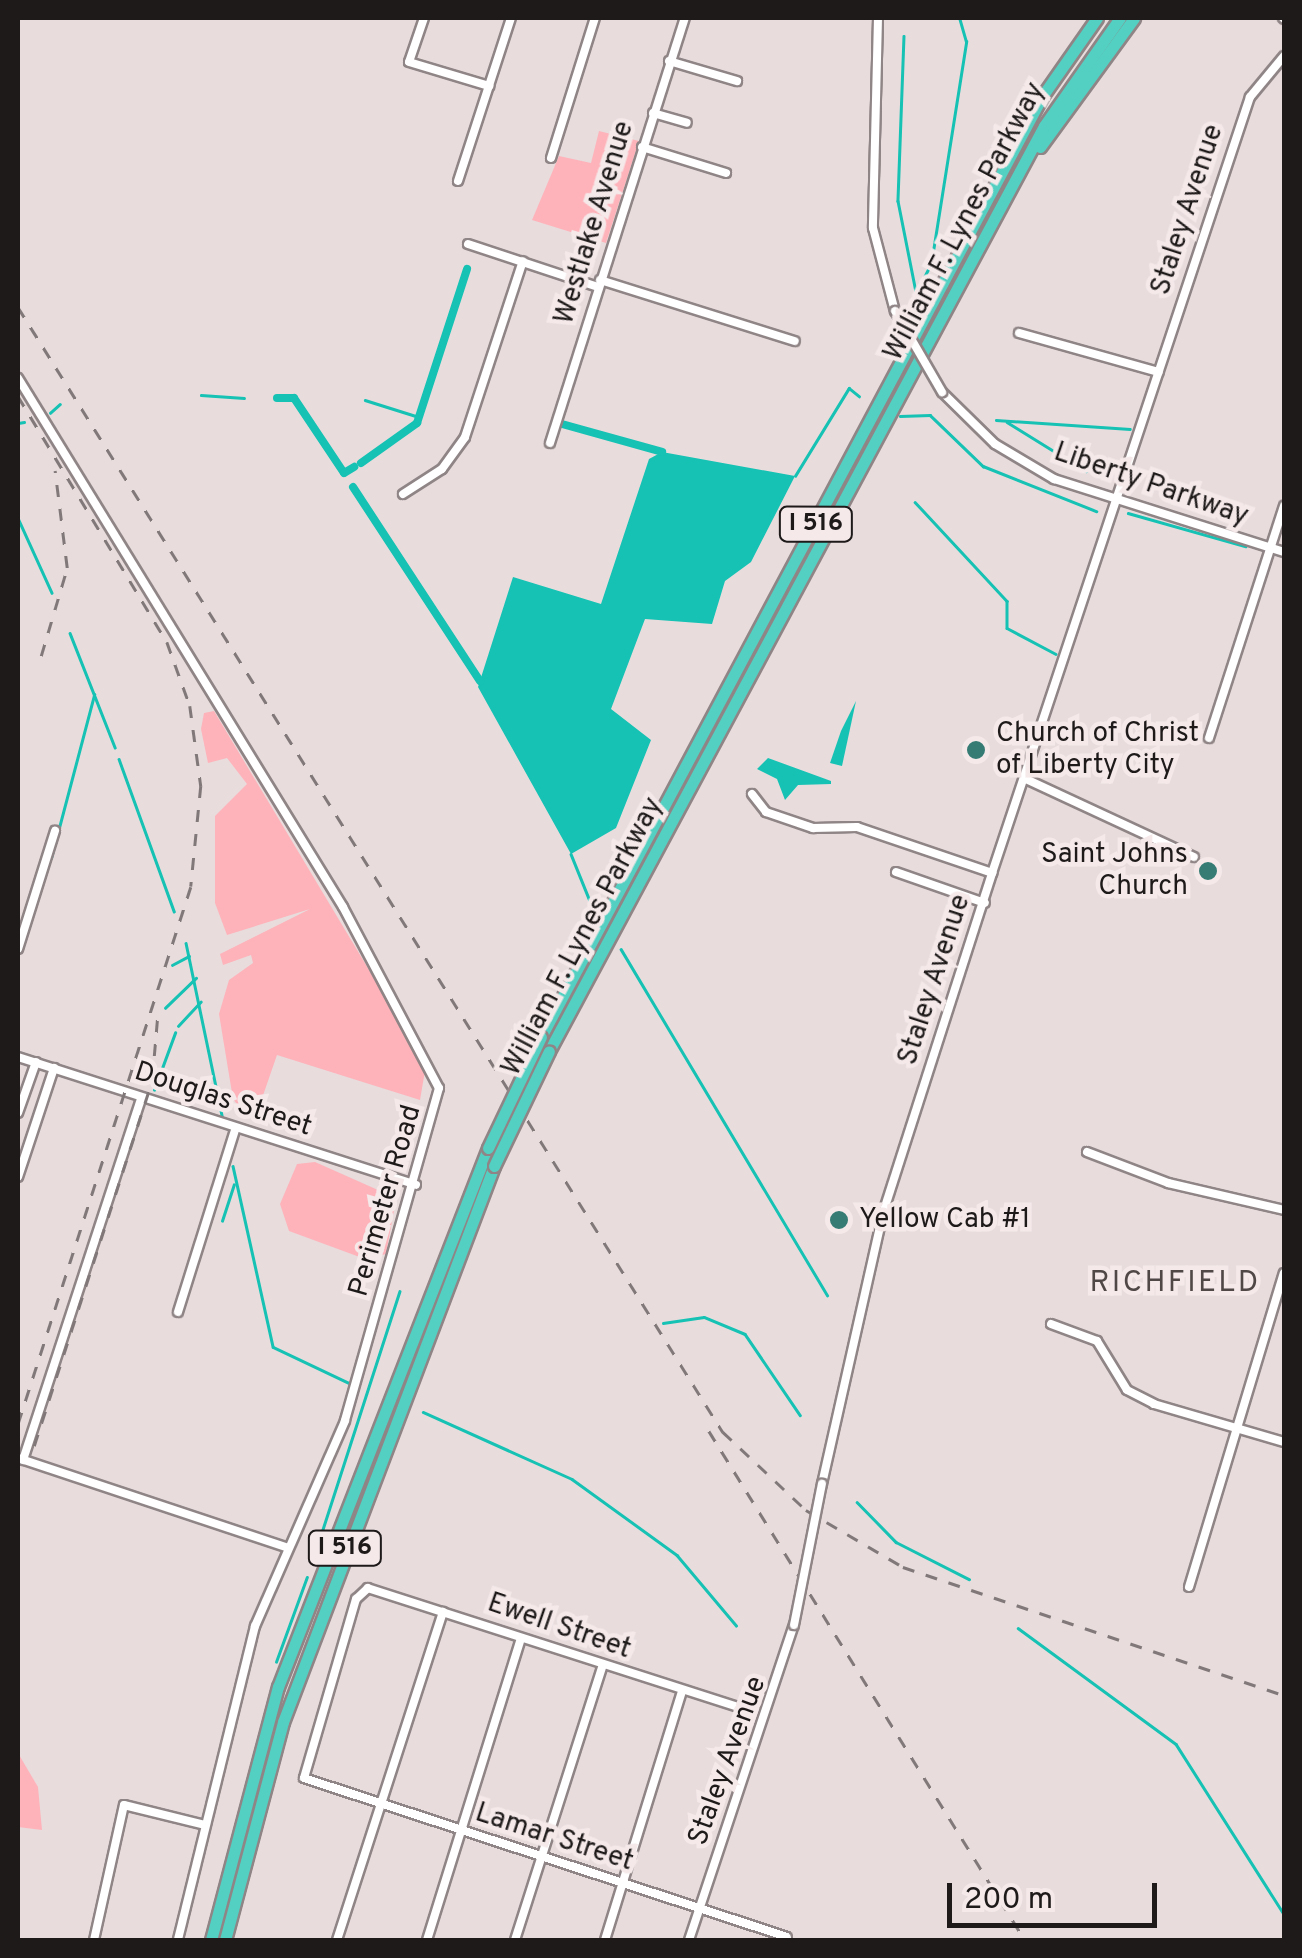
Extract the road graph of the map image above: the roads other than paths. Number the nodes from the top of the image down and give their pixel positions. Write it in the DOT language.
graph roads {
  1 [pos="424,18"];
  2 [pos="512,18"];
  3 [pos="595,18"];
  4 [pos="685,18"];
  5 [pos="878,18"];
  6 [pos="1088,18"];
  7 [pos="1097,18"];
  8 [pos="1120,18"];
  9 [pos="1134,18"];
  10 [pos="1070,45"];
  11 [pos="1284,56"];
  12 [pos="669,61"];
  13 [pos="738,81"];
  14 [pos="489,86"];
  15 [pos="653,113"];
  16 [pos="687,123"];
  17 [pos="642,147"];
  18 [pos="551,158"];
  19 [pos="726,172"];
  20 [pos="458,181"];
  21 [pos="994,218"];
  22 [pos="468,244"];
  23 [pos="523,261"];
  24 [pos="599,284"];
  25 [pos="1019,334"];
  26 [pos="795,342"];
  27 [pos="1159,372"];
  28 [pos="18,378"];
  29 [pos="550,443"];
  30 [pos="403,494"];
  31 [pos="1117,503"];
  32 [pos="1284,506"];
  33 [pos="1271,548"];
  34 [pos="1284,552"];
  35 [pos="1208,738"];
  36 [pos="1026,779"];
  37 [pos="752,794"];
  38 [pos="55,831"];
  39 [pos="1194,857"];
  40 [pos="896,872"];
  41 [pos="992,873"];
  42 [pos="984,903"];
  43 [pos="18,949"];
  44 [pos="18,1057"];
  45 [pos="36,1062"];
  46 [pos="54,1068"];
  47 [pos="141,1098"];
  48 [pos="18,1113"];
  49 [pos="235,1130"];
  50 [pos="18,1135"];
  51 [pos="30,1141"];
  52 [pos="1087,1152"];
  53 [pos="18,1177"];
  54 [pos="416,1185"];
  55 [pos="1284,1210"];
  56 [pos="1284,1273"];
  57 [pos="178,1312"];
  58 [pos="1051,1324"];
  59 [pos="1236,1427"];
  60 [pos="1284,1442"];
  61 [pos="20,1459"];
  62 [pos="286,1546"];
  63 [pos="1188,1586"];
  64 [pos="443,1612"];
  65 [pos="521,1638"];
  66 [pos="602,1665"];
  67 [pos="682,1692"];
  68 [pos="735,1706"];
  69 [pos="306,1783"];
  70 [pos="381,1806"];
  71 [pos="205,1825"];
  72 [pos="460,1832"];
  73 [pos="540,1857"];
  74 [pos="623,1884"];
  75 [pos="699,1908"];
  76 [pos="787,1937"];
  77 [pos="774,1938"];
  78 [pos="94,1940"];
  79 [pos="178,1940"];
  80 [pos="210,1940"];
  81 [pos="226,1940"];
  82 [pos="337,1940"];
  83 [pos="427,1940"];
  84 [pos="515,1940"];
  85 [pos="605,1940"];
  86 [pos="689,1940"];
  1 -- 14 [label="street"];
  2 -- 14 [label="street"];
  3 -- 18 [label="street"];
  4 -- 12 [label="street, Westlake Avenue"];
  5 -- 31 [label="street, Liberty Parkway, bridge"];
  6 -- 10 [label="highway"];
  7 -- 10 [label="highway, William F. Lynes Parkway / I 516"];
  8 -- 21 [label="highway, William F. Lynes Parkway / I 516"];
  9 -- 21 [label="highway"];
  10 -- 80 [label="highway, William F. Lynes Parkway / I 516, bridge"];
  11 -- 27 [label="street, Staley Avenue"];
  12 -- 13 [label="street"];
  12 -- 15 [label="street, Westlake Avenue"];
  14 -- 20 [label="street"];
  15 -- 16 [label="street"];
  15 -- 17 [label="street, Westlake Avenue"];
  17 -- 19 [label="street"];
  17 -- 24 [label="street, Westlake Avenue"];
  21 -- 81 [label="highway, William F. Lynes Parkway / I 516, bridge"];
  22 -- 23 [label="street"];
  23 -- 24 [label="street"];
  23 -- 30 [label="street"];
  24 -- 26 [label="street"];
  24 -- 29 [label="street, Westlake Avenue"];
  25 -- 27 [label="street"];
  27 -- 31 [label="street, Staley Avenue"];
  28 -- 54 [label="street, Perimeter Road"];
  31 -- 33 [label="street, Liberty Parkway"];
  31 -- 36 [label="street, Staley Avenue"];
  32 -- 33 [label="street"];
  33 -- 34 [label="street, Liberty Parkway"];
  33 -- 35 [label="street"];
  36 -- 39 [label="street"];
  36 -- 41 [label="street, Staley Avenue"];
  37 -- 41 [label="street"];
  38 -- 43 [label="street"];
  40 -- 42 [label="street"];
  41 -- 42 [label="street, Staley Avenue"];
  42 -- 75 [label="street, Staley Avenue, bridge"];
  44 -- 45 [label="street, Douglas Street"];
  45 -- 46 [label="street, Douglas Street"];
  45 -- 48 [label="street"];
  46 -- 47 [label="street, Douglas Street"];
  46 -- 51 [label="street"];
  47 -- 49 [label="street, Douglas Street"];
  47 -- 61 [label="street"];
  49 -- 54 [label="street, Douglas Street"];
  49 -- 57 [label="street"];
  50 -- 51 [label="street"];
  51 -- 53 [label="street"];
  52 -- 55 [label="street"];
  54 -- 62 [label="street, Perimeter Road"];
  56 -- 59 [label="street"];
  58 -- 59 [label="street"];
  59 -- 60 [label="street"];
  59 -- 63 [label="street"];
  61 -- 62 [label="street"];
  62 -- 71 [label="street, Perimeter Road"];
  64 -- 65 [label="street, Ewell Street"];
  64 -- 69 [label="street, Ewell Street"];
  64 -- 70 [label="street"];
  65 -- 66 [label="street, Ewell Street"];
  65 -- 72 [label="street"];
  66 -- 67 [label="street, Ewell Street"];
  66 -- 73 [label="street"];
  67 -- 68 [label="street, Ewell Street"];
  67 -- 74 [label="street"];
  69 -- 70 [label="street, Lamar Street"];
  70 -- 72 [label="street, Lamar Street"];
  70 -- 82 [label="street"];
  71 -- 78 [label="street"];
  71 -- 79 [label="street, Perimeter Road"];
  72 -- 73 [label="street, Lamar Street"];
  72 -- 83 [label="street"];
  73 -- 74 [label="street, Lamar Street"];
  73 -- 84 [label="street"];
  74 -- 75 [label="street, Lamar Street"];
  74 -- 85 [label="street"];
  75 -- 77 [label="street, Lamar Street"];
  75 -- 86 [label="street, Staley Avenue"];
  76 -- 77 [label="street, Lamar Street"];
}
